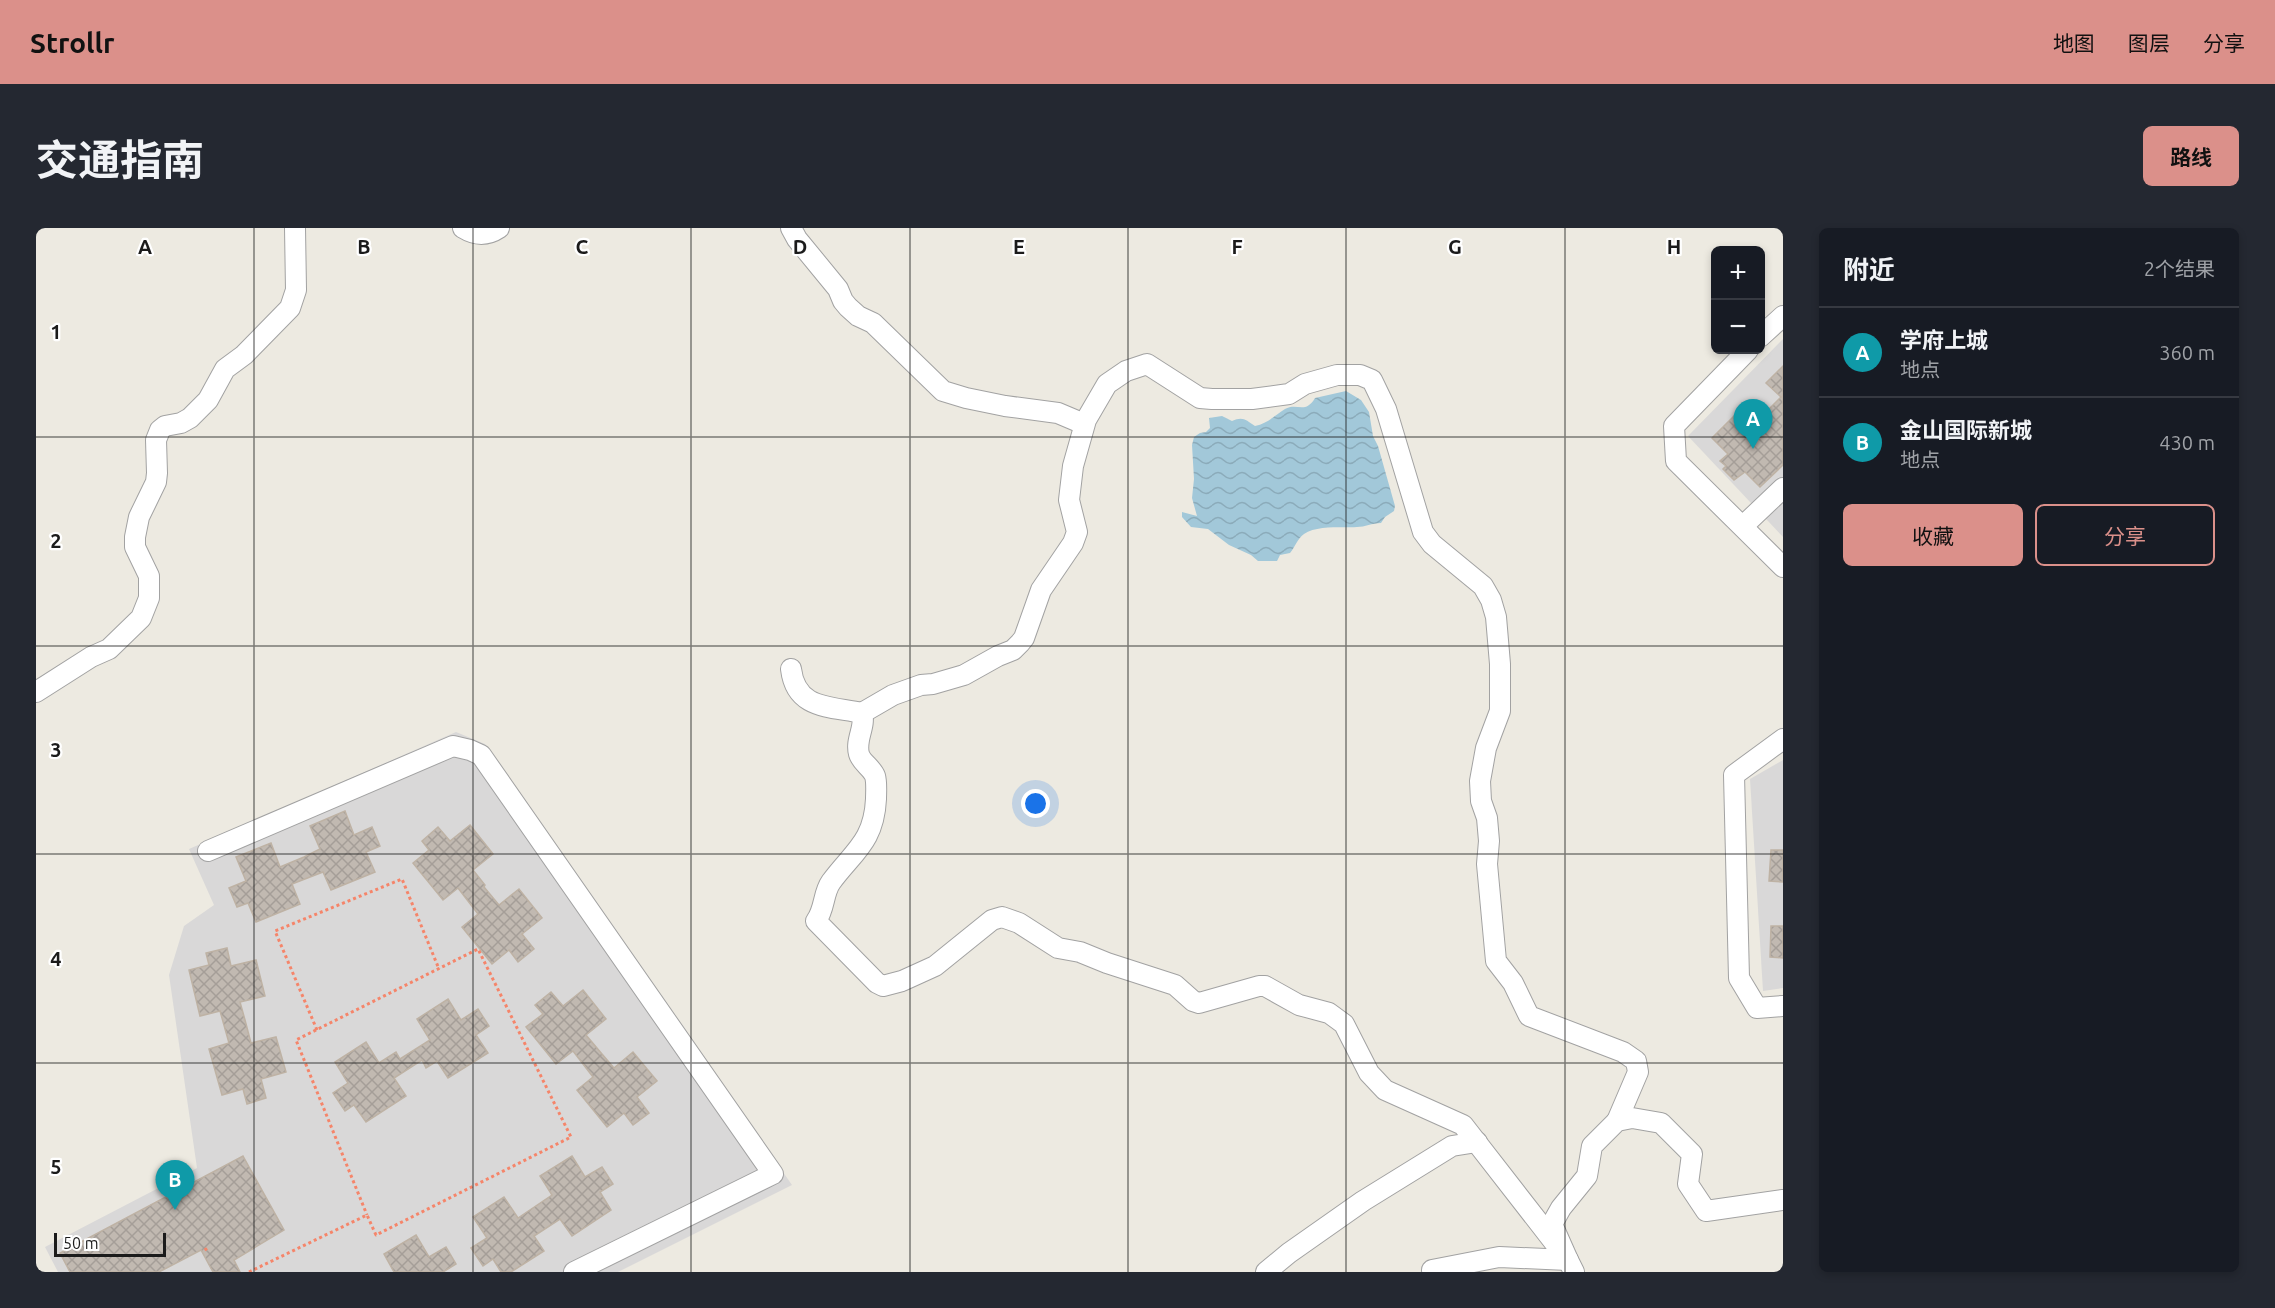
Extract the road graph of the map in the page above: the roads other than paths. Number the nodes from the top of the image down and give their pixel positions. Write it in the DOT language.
graph roads {
  1 [pos="296,228"];
  2 [pos="463,228"];
  3 [pos="499,228"];
  4 [pos="791,228"];
  5 [pos="1783,316"];
  6 [pos="1765,334"];
  7 [pos="1744,354"];
  8 [pos="1084,424"];
  9 [pos="1783,488"];
  10 [pos="1743,526"];
  11 [pos="1783,567"];
  12 [pos="791,669"];
  13 [pos="36,692"];
  14 [pos="862,714"];
  15 [pos="1783,739"];
  16 [pos="208,851"];
  17 [pos="1783,1006"];
  18 [pos="1617,1121"];
  19 [pos="1477,1142"];
  20 [pos="1783,1200"];
  21 [pos="1571,1266"];
  22 [pos="1432,1270"];
  23 [pos="574,1272"];
  24 [pos="1266,1272"];
  1 -- 13 [label="street"];
  2 -- 3 [label="street"];
  4 -- 8 [label="street"];
  5 -- 6 [label="street"];
  7 -- 10 [label="street"];
  8 -- 14 [label="street"];
  8 -- 18 [label="street"];
  9 -- 10 [label="street"];
  10 -- 11 [label="street"];
  12 -- 14 [label="street"];
  14 -- 19 [label="street"];
  15 -- 17 [label="street"];
  16 -- 23 [label="street"];
  18 -- 20 [label="street"];
  18 -- 21 [label="street"];
  19 -- 21 [label="street"];
  19 -- 24 [label="street"];
  21 -- 22 [label="street"];
}
